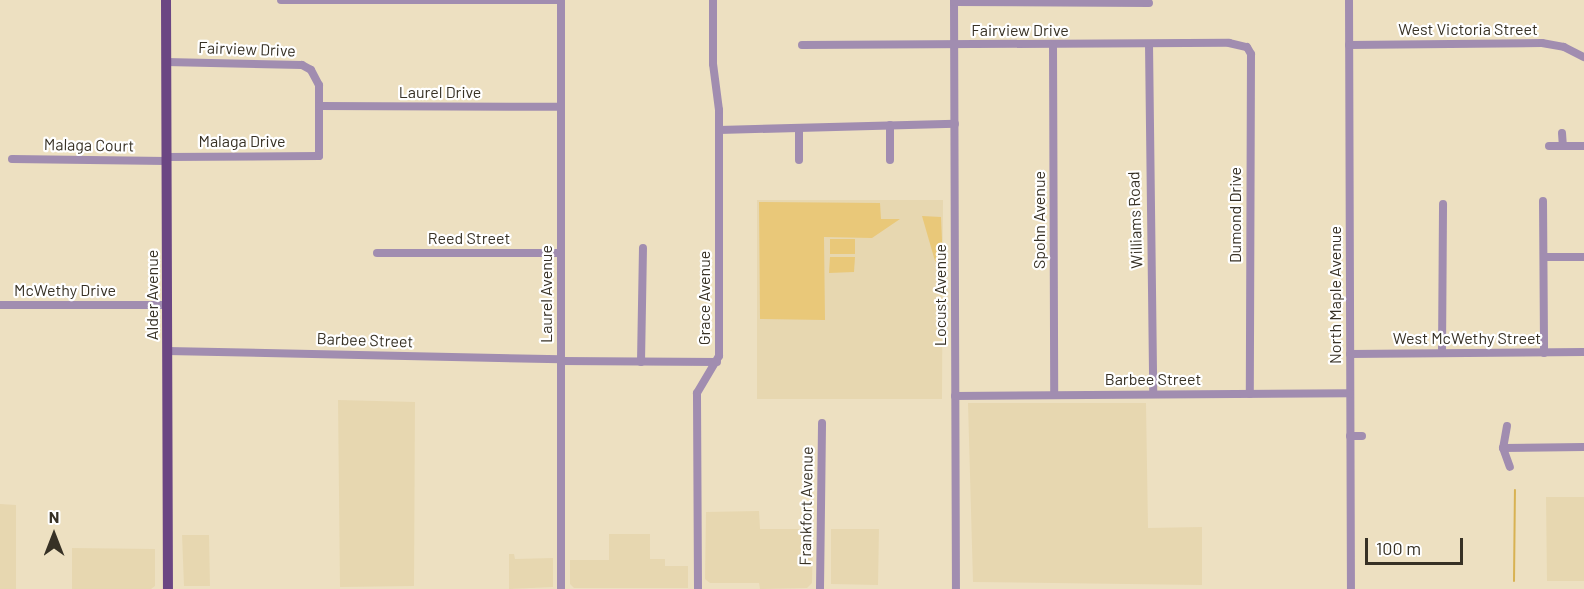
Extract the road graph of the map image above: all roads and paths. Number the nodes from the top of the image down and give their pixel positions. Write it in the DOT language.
graph roads {
  1 [pos="166,0"];
  2 [pos="281,0"];
  3 [pos="561,0"];
  4 [pos="713,0"];
  5 [pos="1349,0"];
  6 [pos="474,1"];
  7 [pos="954,1"];
  8 [pos="1052,1"];
  9 [pos="1149,3"];
  10 [pos="1238,43"];
  11 [pos="1149,44"];
  12 [pos="802,45"];
  13 [pos="954,45"];
  14 [pos="1053,45"];
  15 [pos="1349,45"];
  16 [pos="1584,57"];
  17 [pos="166,63"];
  18 [pos="319,106"];
  19 [pos="561,107"];
  20 [pos="955,124"];
  21 [pos="890,125"];
  22 [pos="799,129"];
  23 [pos="718,130"];
  24 [pos="1562,133"];
  25 [pos="1549,146"];
  26 [pos="1563,146"];
  27 [pos="1584,146"];
  28 [pos="319,156"];
  29 [pos="12,159"];
  30 [pos="166,159"];
  31 [pos="799,160"];
  32 [pos="890,160"];
  33 [pos="1543,201"];
  34 [pos="1443,204"];
  35 [pos="643,248"];
  36 [pos="377,253"];
  37 [pos="561,253"];
  38 [pos="1544,257"];
  39 [pos="1584,257"];
  40 [pos="0,305"];
  41 [pos="167,305"];
  42 [pos="167,351"];
  43 [pos="1584,351"];
  44 [pos="1442,353"];
  45 [pos="1544,353"];
  46 [pos="1350,354"];
  47 [pos="561,360"];
  48 [pos="641,362"];
  49 [pos="717,362"];
  50 [pos="1350,393"];
  51 [pos="1153,394"];
  52 [pos="1250,394"];
  53 [pos="1054,395"];
  54 [pos="956,396"];
  55 [pos="1351,405"];
  56 [pos="1361,405"];
  57 [pos="822,423"];
  58 [pos="1507,426"];
  59 [pos="1350,436"];
  60 [pos="1362,436"];
  61 [pos="1584,447"];
  62 [pos="1503,448"];
  63 [pos="1510,467"];
  64 [pos="168,589"];
  65 [pos="561,589"];
  66 [pos="698,589"];
  67 [pos="820,589"];
  68 [pos="957,589"];
  69 [pos="1351,589"];
  1 -- 17 [label="main road, Alder Avenue"];
  2 -- 6 [label="street"];
  3 -- 6 [label="street"];
  3 -- 19 [label="street, Laurel Avenue"];
  4 -- 23 [label="street, Grace Avenue"];
  5 -- 15 [label="street, North Maple Avenue"];
  7 -- 8 [label="street"];
  7 -- 13 [label="street, Locust Avenue"];
  8 -- 9 [label="street"];
  10 -- 11 [label="street, Fairview Drive"];
  10 -- 52 [label="street, Dumond Drive"];
  11 -- 14 [label="street, Fairview Drive"];
  11 -- 51 [label="street, Williams Road"];
  12 -- 13 [label="street, Fairview Drive"];
  13 -- 14 [label="street, Fairview Drive"];
  13 -- 20 [label="street, Locust Avenue"];
  14 -- 53 [label="street, Spohn Avenue"];
  15 -- 16 [label="street, West Victoria Street"];
  15 -- 46 [label="street, North Maple Avenue"];
  17 -- 18 [label="street, Fairview Drive"];
  17 -- 30 [label="main road, Alder Avenue"];
  18 -- 19 [label="street, Laurel Drive"];
  18 -- 28 [label="street, Fairview Drive"];
  19 -- 37 [label="street, Laurel Avenue"];
  20 -- 21 [label="street"];
  20 -- 54 [label="street, Locust Avenue"];
  21 -- 22 [label="street"];
  21 -- 32 [label="street"];
  22 -- 23 [label="street"];
  22 -- 31 [label="street"];
  23 -- 49 [label="street, Grace Avenue"];
  24 -- 26 [label="street"];
  25 -- 26 [label="street"];
  26 -- 27 [label="street"];
  28 -- 30 [label="street, Malaga Drive"];
  29 -- 30 [label="street, Malaga Court"];
  30 -- 41 [label="main road, Alder Avenue"];
  33 -- 38 [label="street"];
  34 -- 44 [label="street"];
  35 -- 48 [label="street"];
  36 -- 37 [label="street, Reed Street"];
  37 -- 47 [label="street, Laurel Avenue"];
  38 -- 39 [label="street"];
  38 -- 45 [label="street"];
  40 -- 41 [label="street, McWethy Drive"];
  41 -- 42 [label="main road, Alder Avenue"];
  42 -- 47 [label="street, Barbee Street"];
  42 -- 64 [label="main road, Alder Avenue"];
  43 -- 45 [label="street, West McWethy Street"];
  44 -- 45 [label="street, West McWethy Street"];
  44 -- 46 [label="street, West McWethy Street"];
  46 -- 50 [label="street, North Maple Avenue"];
  47 -- 48 [label="street, Barbee Street"];
  47 -- 65 [label="street, Laurel Avenue"];
  48 -- 49 [label="street, Barbee Street"];
  49 -- 66 [label="street, Grace Avenue"];
  50 -- 52 [label="street, Barbee Street"];
  50 -- 55 [label="street, North Maple Avenue"];
  51 -- 52 [label="street, Barbee Street"];
  51 -- 53 [label="street, Barbee Street"];
  53 -- 54 [label="street, Barbee Street"];
  54 -- 68 [label="street, Locust Avenue"];
  55 -- 56 [label="street"];
  55 -- 59 [label="street, North Maple Avenue"];
  57 -- 67 [label="street, Frankfort Avenue"];
  58 -- 62 [label="street"];
  59 -- 60 [label="street"];
  59 -- 69 [label="street, North Maple Avenue"];
  61 -- 62 [label="street"];
  62 -- 63 [label="street"];
}
